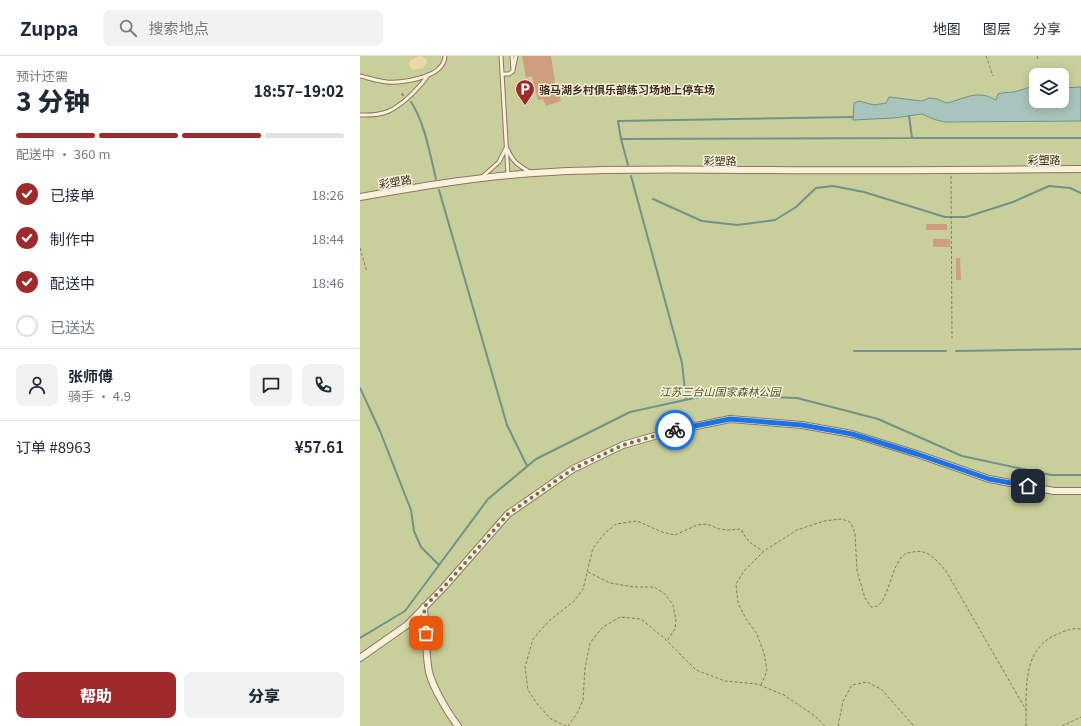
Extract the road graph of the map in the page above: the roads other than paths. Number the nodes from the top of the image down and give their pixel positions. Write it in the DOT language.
graph roads {
  1 [pos="446,56"];
  2 [pos="501,56"];
  3 [pos="512,56"];
  4 [pos="516,56"];
  5 [pos="513,71"];
  6 [pos="502,74"];
  7 [pos="428,75"];
  8 [pos="360,76"];
  9 [pos="360,115"];
  10 [pos="506,146"];
  11 [pos="1081,169"];
  12 [pos="533,173"];
  13 [pos="508,175"];
  14 [pos="479,179"];
  15 [pos="360,197"];
  16 [pos="1081,491"];
  17 [pos="424,607"];
  18 [pos="360,658"];
  19 [pos="458,726"];
  1 -- 7 [label="lane"];
  2 -- 6 [label="lane"];
  3 -- 5 [label="lane"];
  4 -- 5 [label="lane"];
  5 -- 6 [label="lane"];
  6 -- 10 [label="lane"];
  7 -- 8 [label="lane"];
  7 -- 9 [label="lane"];
  10 -- 12 [label="lane"];
  10 -- 13 [label="lane"];
  10 -- 14 [label="lane"];
  11 -- 12 [label="street, 彩塑路"];
  12 -- 13 [label="street, 彩塑路"];
  13 -- 14 [label="street, 彩塑路"];
  14 -- 15 [label="street, 彩塑路"];
  16 -- 17 [label="street"];
  17 -- 18 [label="street"];
  17 -- 19 [label="street"];
}
